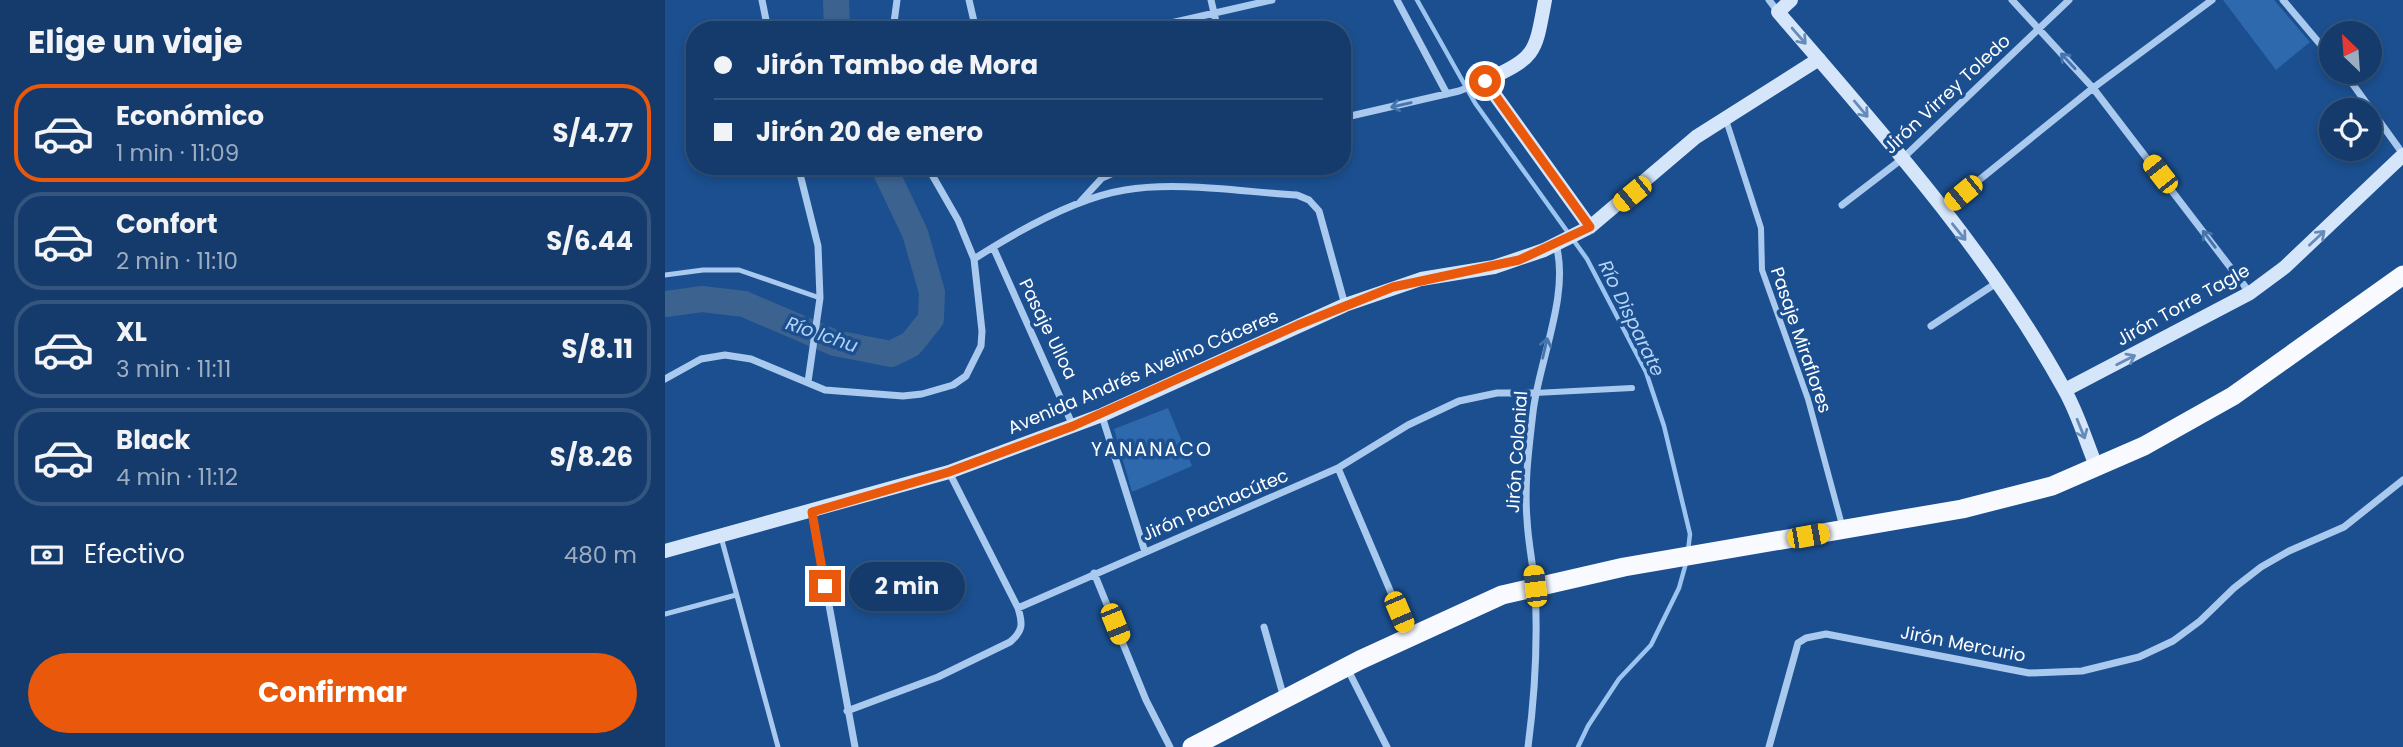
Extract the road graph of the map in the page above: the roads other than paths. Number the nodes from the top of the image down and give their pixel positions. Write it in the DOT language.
graph roads {
  1 [pos="762,0"];
  2 [pos="897,0"];
  3 [pos="969,0"];
  4 [pos="1211,0"];
  5 [pos="1272,0"];
  6 [pos="1397,0"];
  7 [pos="1545,0"];
  8 [pos="1791,0"];
  9 [pos="2012,0"];
  10 [pos="2069,0"];
  11 [pos="2213,0"];
  12 [pos="2283,0"];
  13 [pos="1774,6"];
  14 [pos="1214,13"];
  15 [pos="766,21"];
  16 [pos="894,21"];
  17 [pos="974,21"];
  18 [pos="1179,21"];
  19 [pos="1216,21"];
  20 [pos="2039,30"];
  21 [pos="2319,43"];
  22 [pos="1819,59"];
  23 [pos="1478,84"];
  24 [pos="2353,84"];
  25 [pos="2093,88"];
  26 [pos="1447,94"];
  27 [pos="1351,116"];
  28 [pos="1726,120"];
  29 [pos="2403,155"];
  30 [pos="1902,159"];
  31 [pos="800,175"];
  32 [pos="932,175"];
  33 [pos="1101,175"];
  34 [pos="1109,175"];
  35 [pos="1102,178"];
  36 [pos="1079,203"];
  37 [pos="1842,205"];
  38 [pos="1941,210"];
  39 [pos="1586,230"];
  40 [pos="1559,243"];
  41 [pos="992,247"];
  42 [pos="974,259"];
  43 [pos="665,275"];
  44 [pos="2403,275"];
  45 [pos="1998,282"];
  46 [pos="2250,293"];
  47 [pos="820,299"];
  48 [pos="1345,305"];
  49 [pos="1931,326"];
  50 [pos="665,379"];
  51 [pos="808,382"];
  52 [pos="1632,388"];
  53 [pos="2065,390"];
  54 [pos="1535,393"];
  55 [pos="1102,415"];
  56 [pos="1073,426"];
  57 [pos="1338,468"];
  58 [pos="2097,468"];
  59 [pos="949,472"];
  60 [pos="2403,480"];
  61 [pos="812,512"];
  62 [pos="1844,530"];
  63 [pos="721,535"];
  64 [pos="665,551"];
  65 [pos="1145,552"];
  66 [pos="1094,573"];
  67 [pos="1535,586"];
  68 [pos="736,595"];
  69 [pos="1018,608"];
  70 [pos="665,614"];
  71 [pos="1264,627"];
  72 [pos="1409,636"];
  73 [pos="1346,667"];
  74 [pos="1284,699"];
  75 [pos="847,711"];
  76 [pos="778,747"];
  77 [pos="855,747"];
  78 [pos="1170,747"];
  79 [pos="1192,747"];
  80 [pos="1387,747"];
  81 [pos="1528,747"];
  82 [pos="1769,747"];
  1 -- 15 [label="street"];
  2 -- 16 [label="street"];
  3 -- 17 [label="street"];
  4 -- 14 [label="street"];
  5 -- 14 [label="street"];
  6 -- 26 [label="street"];
  7 -- 23 [label="main road"];
  8 -- 13 [label="main road"];
  9 -- 20 [label="street"];
  10 -- 20 [label="street, Jirón Virrey Toledo"];
  11 -- 25 [label="street"];
  12 -- 21 [label="street"];
  13 -- 22 [label="main road, one-way"];
  14 -- 18 [label="street"];
  14 -- 19 [label="street"];
  25 -- 20 [label="street, one-way"];
  20 -- 30 [label="street, Jirón Virrey Toledo"];
  22 -- 28 [label="main road, Avenida Andrés Avelino Cáceres"];
  22 -- 30 [label="main road, one-way"];
  23 -- 26 [label="street"];
  23 -- 39 [label="main road"];
  24 -- 29 [label="street"];
  25 -- 38 [label="street"];
  46 -- 25 [label="street, one-way"];
  26 -- 27 [label="street, one-way"];
  28 -- 39 [label="main road, Avenida Andrés Avelino Cáceres"];
  28 -- 62 [label="street, Pasaje Miraflores"];
  46 -- 29 [label="main road, Jirón Torre Tagle, one-way"];
  30 -- 37 [label="street, Jirón Virrey Toledo"];
  30 -- 38 [label="main road"];
  31 -- 47 [label="street"];
  32 -- 42 [label="street"];
  33 -- 35 [label="street"];
  34 -- 35 [label="street"];
  35 -- 36 [label="street"];
  36 -- 41 [label="street"];
  36 -- 48 [label="street"];
  38 -- 45 [label="main road, one-way"];
  39 -- 40 [label="main road, Avenida Andrés Avelino Cáceres"];
  40 -- 48 [label="main road, Avenida Andrés Avelino Cáceres"];
  54 -- 40 [label="street, Jirón Colonial, one-way"];
  41 -- 42 [label="street"];
  41 -- 56 [label="street, Pasaje Ulloa"];
  42 -- 51 [label="street"];
  43 -- 47 [label="lane"];
  44 -- 58 [label="highway"];
  45 -- 49 [label="street"];
  45 -- 53 [label="main road"];
  53 -- 46 [label="main road, Jirón Torre Tagle, one-way"];
  47 -- 51 [label="street"];
  48 -- 55 [label="main road, Avenida Andrés Avelino Cáceres"];
  50 -- 51 [label="street"];
  52 -- 54 [label="street, Jirón Pachacútec"];
  53 -- 58 [label="main road, one-way"];
  54 -- 57 [label="street, Jirón Pachacútec"];
  54 -- 67 [label="street, Jirón Colonial"];
  55 -- 56 [label="main road, Avenida Andrés Avelino Cáceres"];
  55 -- 65 [label="street"];
  56 -- 59 [label="main road, Avenida Andrés Avelino Cáceres"];
  57 -- 65 [label="street, Jirón Pachacútec"];
  57 -- 72 [label="street"];
  58 -- 62 [label="highway"];
  59 -- 61 [label="main road, Avenida Andrés Avelino Cáceres"];
  59 -- 69 [label="street"];
  60 -- 82 [label="street, Jirón Mercurio"];
  61 -- 63 [label="main road, Avenida Andrés Avelino Cáceres"];
  61 -- 75 [label="street"];
  62 -- 67 [label="highway"];
  63 -- 64 [label="main road, Avenida Andrés Avelino Cáceres"];
  63 -- 68 [label="lane"];
  65 -- 66 [label="street, Jirón Pachacútec"];
  66 -- 69 [label="street, Jirón Pachacútec"];
  66 -- 78 [label="street"];
  67 -- 72 [label="highway"];
  67 -- 81 [label="street, Jirón Colonial"];
  68 -- 70 [label="lane"];
  68 -- 76 [label="lane"];
  69 -- 75 [label="street"];
  71 -- 74 [label="street"];
  72 -- 73 [label="highway"];
  73 -- 74 [label="highway"];
  73 -- 80 [label="street"];
  74 -- 79 [label="highway"];
  75 -- 77 [label="street"];
}
